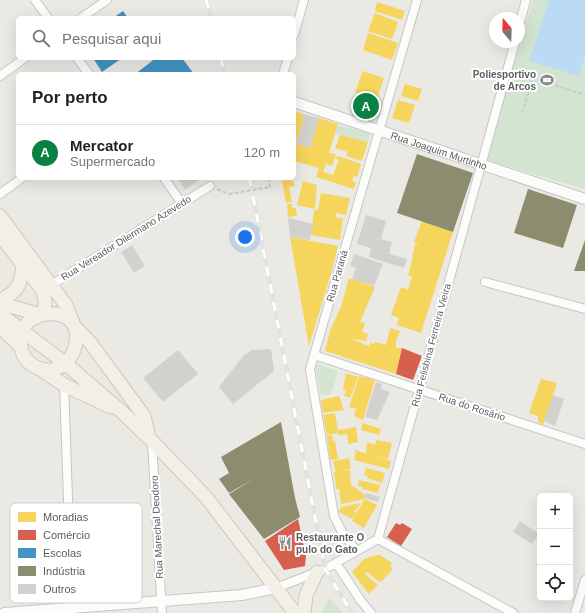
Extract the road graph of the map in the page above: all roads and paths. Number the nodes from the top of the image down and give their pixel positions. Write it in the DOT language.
graph roads {
  1 [pos="35,0"];
  2 [pos="107,0"];
  3 [pos="304,0"];
  4 [pos="417,0"];
  5 [pos="526,0"];
  6 [pos="523,12"];
  7 [pos="47,16"];
  8 [pos="84,16"];
  9 [pos="296,28"];
  10 [pos="513,48"];
  11 [pos="22,60"];
  12 [pos="78,60"];
  13 [pos="287,60"];
  14 [pos="88,72"];
  15 [pos="284,72"];
  16 [pos="0,76"];
  17 [pos="585,95"];
  18 [pos="296,103"];
  19 [pos="522,113"];
  20 [pos="379,130"];
  21 [pos="481,164"];
  22 [pos="19,180"];
  23 [pos="165,180"];
  24 [pos="269,180"];
  25 [pos="210,186"];
  26 [pos="0,194"];
  27 [pos="585,198"];
  28 [pos="181,202"];
  29 [pos="0,216"];
  30 [pos="0,235"];
  31 [pos="23,265"];
  32 [pos="485,282"];
  33 [pos="47,288"];
  34 [pos="0,302"];
  35 [pos="585,309"];
  36 [pos="0,314"];
  37 [pos="42,315"];
  38 [pos="0,326"];
  39 [pos="75,326"];
  40 [pos="23,330"];
  41 [pos="0,336"];
  42 [pos="20,346"];
  43 [pos="314,355"];
  44 [pos="66,364"];
  45 [pos="39,368"];
  46 [pos="64,385"];
  47 [pos="419,390"];
  48 [pos="122,412"];
  49 [pos="151,440"];
  50 [pos="585,444"];
  51 [pos="68,503"];
  52 [pos="378,539"];
  53 [pos="357,551"];
  54 [pos="336,563"];
  55 [pos="317,572"];
  56 [pos="585,580"];
  57 [pos="276,588"];
  58 [pos="162,601"];
  59 [pos="72,610"];
  60 [pos="4,613"];
  61 [pos="162,613"];
  62 [pos="295,613"];
  63 [pos="304,613"];
  64 [pos="372,613"];
  65 [pos="513,613"];
  66 [pos="575,613"];
  1 -- 7 [label="street"];
  2 -- 8 [label="street"];
  3 -- 9 [label="street"];
  4 -- 20 [label="street, Rua Paraná"];
  5 -- 6 [label="street"];
  10 -- 21 [label="street, Rua Felisbina Ferreira Vieira"];
  11 -- 16 [label="street"];
  12 -- 14 [label="street"];
  13 -- 15 [label="street"];
  17 -- 19 [label="path"];
  18 -- 20 [label="street, Rua Joaquim Murtinho"];
  20 -- 21 [label="street, Rua Joaquim Murtinho"];
  20 -- 43 [label="street, Rua Paraná"];
  21 -- 27 [label="street, Rua Joaquim Murtinho"];
  21 -- 47 [label="street, Rua Felisbina Ferreira Vieira"];
  22 -- 26 [label="street"];
  23 -- 28 [label="street"];
  24 -- 25 [label="path, bridge"];
  25 -- 28 [label="street, Rua Vereador Dilermano Azevedo"];
  28 -- 33 [label="street, Rua Vereador Dilermano Azevedo"];
  29 -- 33 [label="main road"];
  30 -- 31 [label="main road"];
  31 -- 33 [label="main road"];
  31 -- 34 [label="main road"];
  32 -- 35 [label="street"];
  33 -- 37 [label="main road"];
  33 -- 39 [label="main road"];
  34 -- 37 [label="main road"];
  36 -- 40 [label="main road"];
  37 -- 39 [label="main road"];
  37 -- 40 [label="main road"];
  38 -- 42 [label="main road"];
  39 -- 44 [label="main road"];
  39 -- 49 [label="main road"];
  40 -- 42 [label="main road"];
  40 -- 44 [label="main road"];
  41 -- 42 [label="street"];
  42 -- 45 [label="main road"];
  43 -- 47 [label="street, Rua do Rosário"];
  43 -- 53 [label="street, Rua Paraná"];
  44 -- 45 [label="main road"];
  44 -- 48 [label="main road"];
  45 -- 46 [label="main road"];
  46 -- 48 [label="main road"];
  46 -- 51 [label="street"];
  47 -- 50 [label="street, Rua do Rosário"];
  47 -- 52 [label="street, Rua Felisbina Ferreira Vieira"];
  48 -- 49 [label="main road"];
  49 -- 57 [label="main road"];
  49 -- 58 [label="street, Rua Marechal Deodoro"];
  52 -- 53 [label="street"];
  52 -- 65 [label="street"];
  53 -- 54 [label="street"];
  54 -- 55 [label="street"];
  54 -- 64 [label="street"];
  55 -- 57 [label="street"];
  55 -- 63 [label="main road"];
  56 -- 66 [label="street"];
  57 -- 58 [label="street"];
  57 -- 62 [label="main road"];
  58 -- 59 [label="street"];
  58 -- 61 [label="street, Rua Marechal Deodoro"];
  59 -- 60 [label="street"];
}
